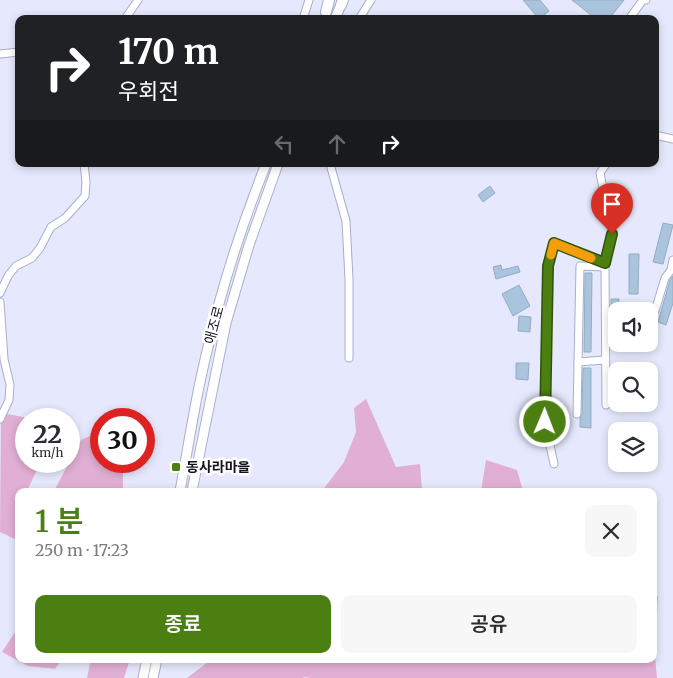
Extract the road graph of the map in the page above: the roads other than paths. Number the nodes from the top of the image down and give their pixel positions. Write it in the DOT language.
graph roads {
  1 [pos="138,0"];
  2 [pos="309,0"];
  3 [pos="330,0"];
  4 [pos="371,0"];
  5 [pos="646,0"];
  6 [pos="342,2"];
  7 [pos="127,15"];
  8 [pos="304,15"];
  9 [pos="324,15"];
  10 [pos="337,15"];
  11 [pos="362,15"];
  12 [pos="632,15"];
  13 [pos="15,52"];
  14 [pos="0,54"];
  15 [pos="659,136"];
  16 [pos="673,139"];
  17 [pos="84,167"];
  18 [pos="265,167"];
  19 [pos="277,167"];
  20 [pos="331,167"];
  21 [pos="604,167"];
  22 [pos="673,260"];
  23 [pos="605,265"];
  24 [pos="0,293"];
  25 [pos="0,302"];
  26 [pos="658,302"];
  27 [pos="349,358"];
  28 [pos="605,360"];
  29 [pos="578,362"];
  30 [pos="606,405"];
  31 [pos="577,414"];
  32 [pos="0,419"];
  33 [pos="554,464"];
  34 [pos="181,488"];
  35 [pos="193,488"];
  36 [pos="146,663"];
  37 [pos="157,663"];
  38 [pos="143,678"];
  39 [pos="153,678"];
  1 -- 7 [label="street"];
  2 -- 8 [label="street"];
  3 -- 9 [label="main road"];
  4 -- 11 [label="street"];
  5 -- 12 [label="street"];
  6 -- 10 [label="street"];
  13 -- 14 [label="street"];
  15 -- 16 [label="street"];
  17 -- 24 [label="street"];
  18 -- 34 [label="street, 애조로"];
  19 -- 35 [label="street, 애조로"];
  20 -- 27 [label="street"];
  21 -- 23 [label="street"];
  22 -- 26 [label="street"];
  23 -- 28 [label="street"];
  23 -- 29 [label="street"];
  23 -- 33 [label="street"];
  25 -- 32 [label="street"];
  28 -- 29 [label="street"];
  28 -- 30 [label="street"];
  29 -- 31 [label="street"];
  36 -- 38 [label="street"];
  37 -- 39 [label="street"];
}
